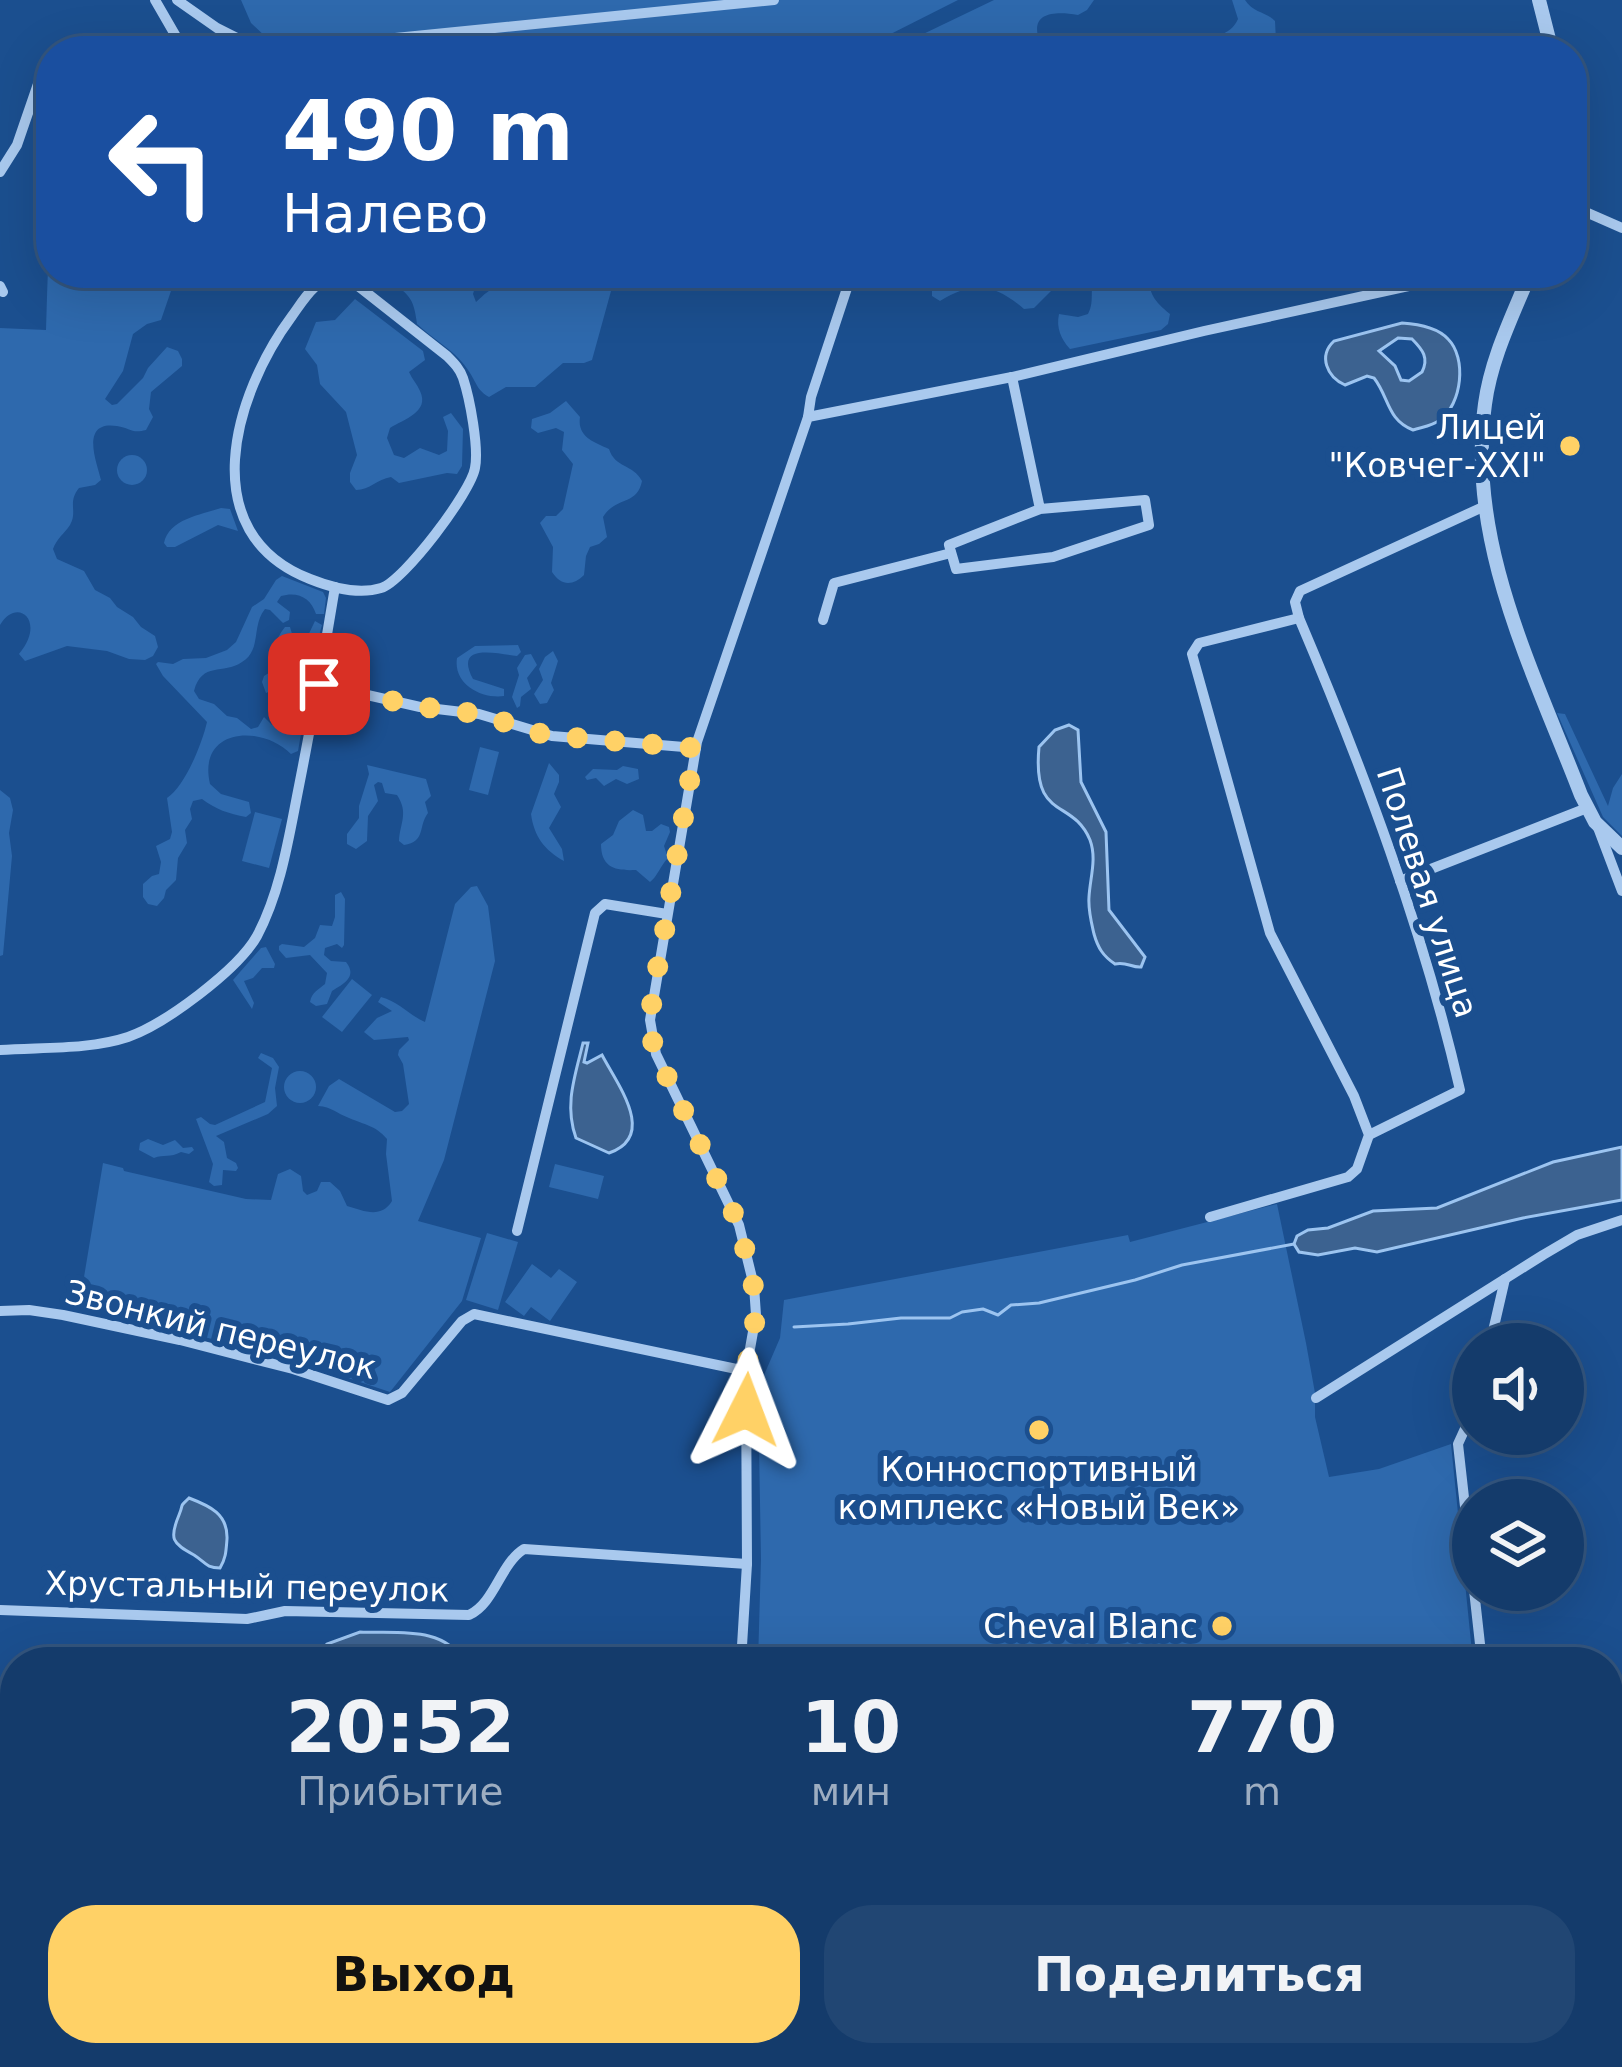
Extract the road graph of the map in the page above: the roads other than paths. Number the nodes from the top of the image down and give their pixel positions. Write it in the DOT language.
graph roads {
  1 [pos="155,0"];
  2 [pos="177,0"];
  3 [pos="775,0"];
  4 [pos="1539,0"];
  5 [pos="176,36"];
  6 [pos="233,36"];
  7 [pos="414,36"];
  8 [pos="1548,36"];
  9 [pos="36,90"];
  10 [pos="0,172"];
  11 [pos="1587,212"];
  12 [pos="1621,226"];
  13 [pos="313,288"];
  14 [pos="361,288"];
  15 [pos="846,288"];
  16 [pos="1385,288"];
  17 [pos="1525,288"];
  18 [pos="1012,377"];
  19 [pos="808,417"];
  20 [pos="1485,506"];
  21 [pos="1040,509"];
  22 [pos="951,553"];
  23 [pos="335,587"];
  24 [pos="1299,618"];
  25 [pos="823,620"];
  26 [pos="319,684"];
  27 [pos="695,748"];
  28 [pos="1591,815"];
  29 [pos="1622,848"];
  30 [pos="1400,880"];
  31 [pos="1622,891"];
  32 [pos="667,914"];
  33 [pos="0,1049"];
  34 [pos="1369,1135"];
  35 [pos="1210,1217"];
  36 [pos="1622,1220"];
  37 [pos="517,1231"];
  38 [pos="1504,1279"];
  39 [pos="0,1311"];
  40 [pos="1495,1323"];
  41 [pos="746,1371"];
  42 [pos="1316,1398"];
  43 [pos="746,1564"];
  44 [pos="0,1610"];
  45 [pos="1477,1611"];
  46 [pos="742,1647"];
  47 [pos="1481,1647"];
  1 -- 5 [label="street"];
  2 -- 6 [label="street"];
  3 -- 7 [label="street"];
  4 -- 8 [label="street"];
  9 -- 10 [label="street"];
  11 -- 12 [label="street"];
  13 -- 23 [label="street"];
  14 -- 23 [label="street"];
  15 -- 19 [label="street"];
  16 -- 18 [label="street"];
  17 -- 20 [label="street"];
  18 -- 19 [label="street"];
  18 -- 21 [label="street"];
  19 -- 27 [label="street"];
  20 -- 24 [label="street"];
  20 -- 28 [label="street"];
  21 -- 22 [label="street"];
  21 -- 22 [label="street"];
  22 -- 25 [label="street"];
  23 -- 26 [label="street"];
  24 -- 30 [label="street, Полевая улица"];
  24 -- 34 [label="street"];
  26 -- 27 [label="street"];
  26 -- 33 [label="street"];
  27 -- 32 [label="street"];
  28 -- 29 [label="street"];
  28 -- 30 [label="street"];
  28 -- 31 [label="street"];
  30 -- 34 [label="street, Полевая улица"];
  32 -- 37 [label="street"];
  32 -- 41 [label="street"];
  34 -- 35 [label="street"];
  36 -- 38 [label="street"];
  38 -- 40 [label="street"];
  38 -- 42 [label="street"];
  39 -- 41 [label="street, Звонкий переулок"];
  41 -- 43 [label="street"];
  43 -- 44 [label="street, Хрустальный переулок"];
  43 -- 46 [label="street"];
  45 -- 47 [label="street"];
}
